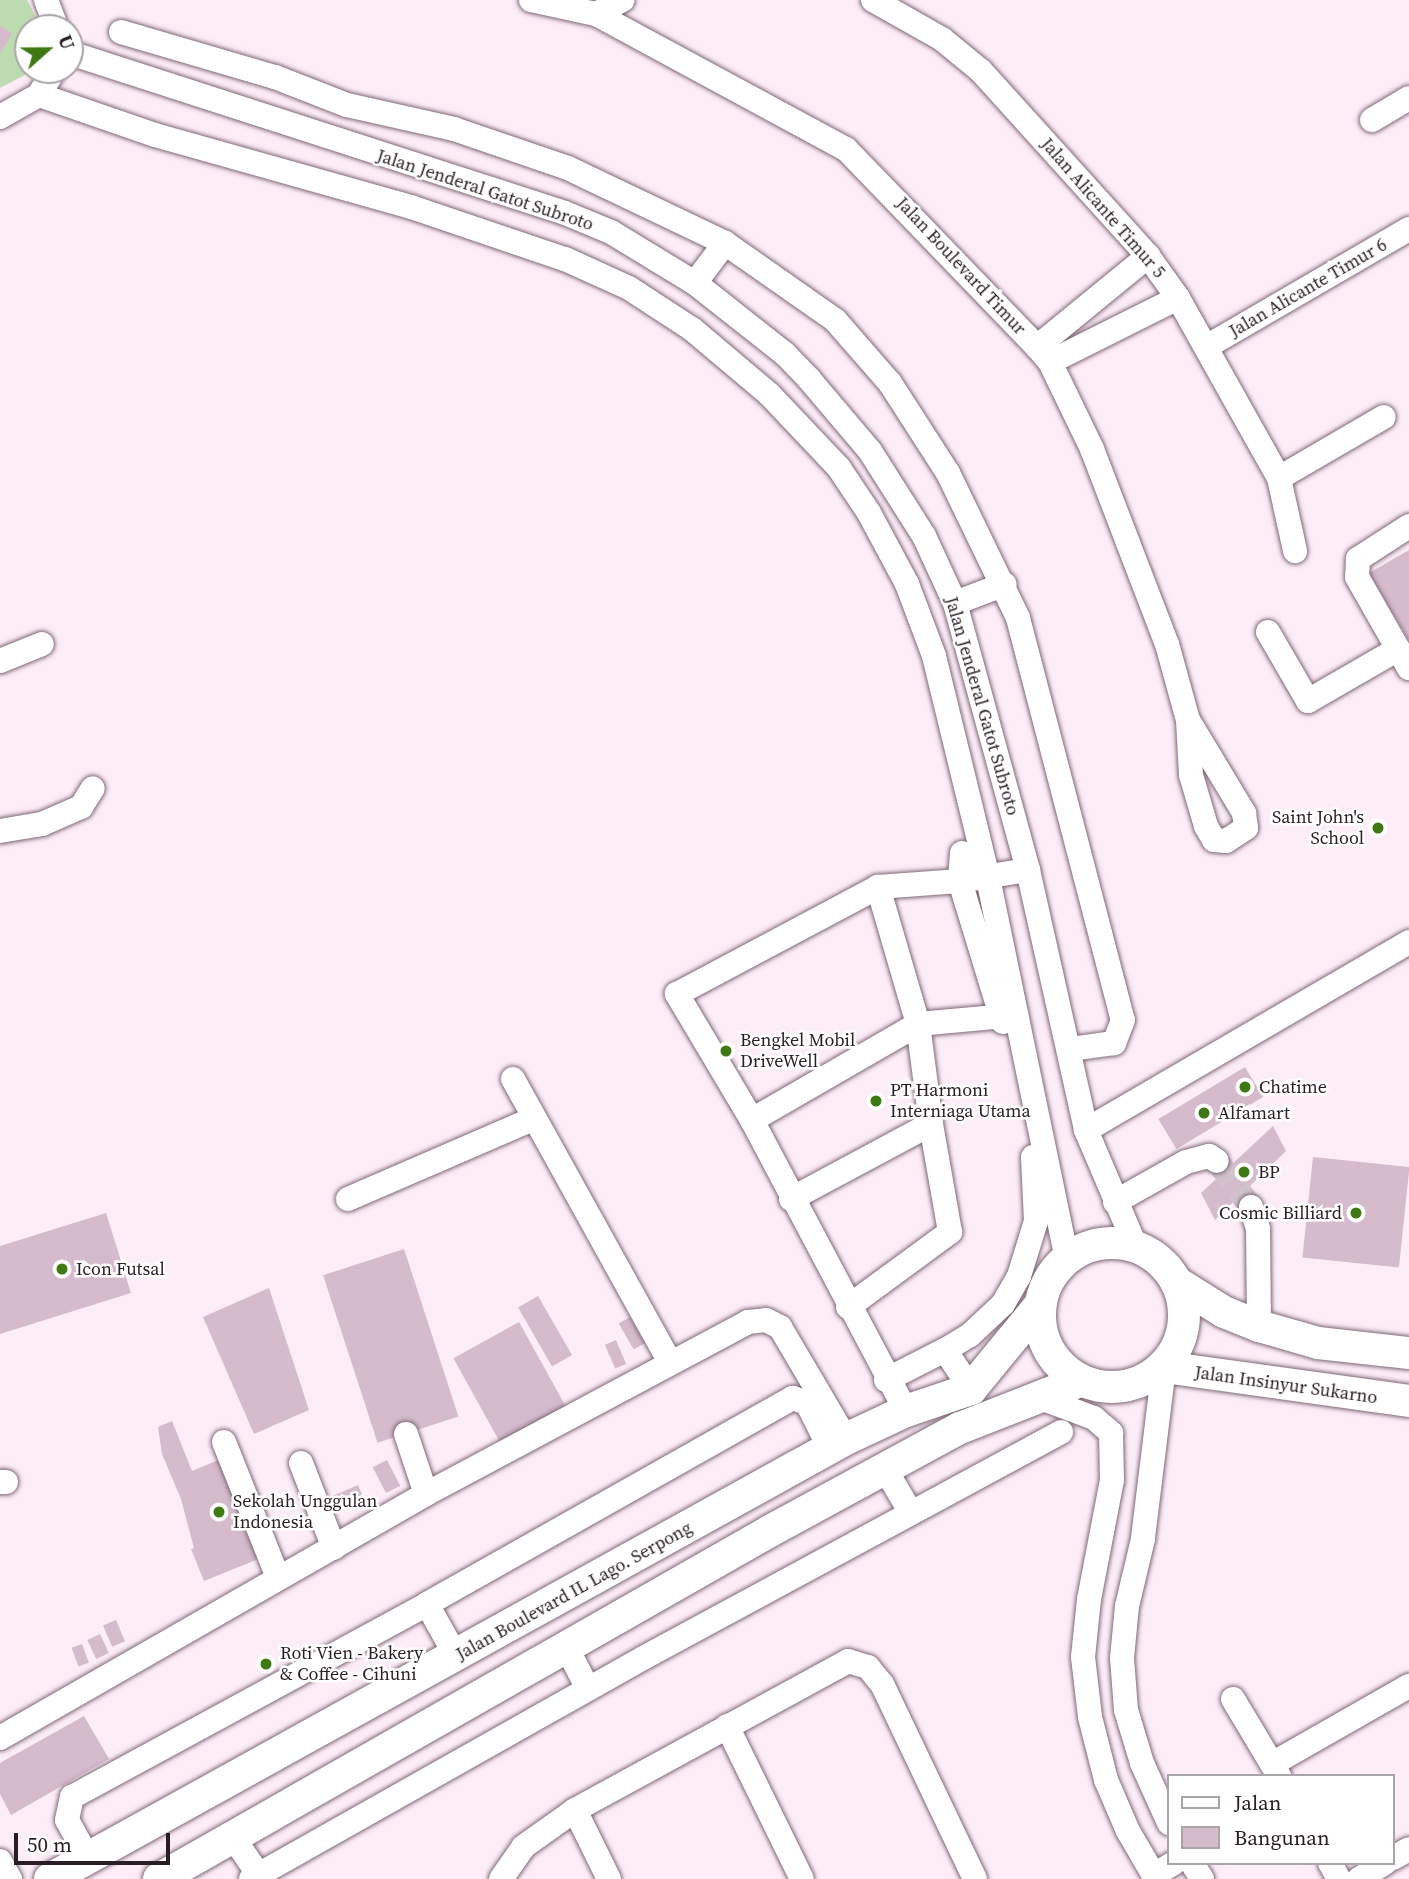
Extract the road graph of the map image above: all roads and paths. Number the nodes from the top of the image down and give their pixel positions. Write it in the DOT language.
graph roads {
  1 [pos="531,0"];
  2 [pos="622,0"];
  3 [pos="873,0"];
  4 [pos="596,14"];
  5 [pos="121,32"];
  6 [pos="84,58"];
  7 [pos="208,58"];
  8 [pos="46,84"];
  9 [pos="40,95"];
  10 [pos="195,95"];
  11 [pos="1409,99"];
  12 [pos="378,112"];
  13 [pos="0,117"];
  14 [pos="1372,120"];
  15 [pos="366,152"];
  16 [pos="1409,229"];
  17 [pos="725,243"];
  18 [pos="1148,256"];
  19 [pos="695,283"];
  20 [pos="1178,298"];
  21 [pos="1206,347"];
  22 [pos="1044,355"];
  23 [pos="809,379"];
  24 [pos="778,405"];
  25 [pos="1384,417"];
  26 [pos="1279,478"];
  27 [pos="1409,526"];
  28 [pos="1295,551"];
  29 [pos="1005,584"];
  30 [pos="955,603"];
  31 [pos="1268,632"];
  32 [pos="42,643"];
  33 [pos="1403,658"];
  34 [pos="0,661"];
  35 [pos="1188,720"];
  36 [pos="93,788"];
  37 [pos="0,831"];
  38 [pos="962,853"];
  39 [pos="1028,870"];
  40 [pos="988,878"];
  41 [pos="960,881"];
  42 [pos="878,887"];
  43 [pos="1409,942"];
  44 [pos="1009,1016"];
  45 [pos="918,1024"];
  46 [pos="1070,1049"];
  47 [pos="513,1079"];
  48 [pos="533,1119"];
  49 [pos="752,1120"];
  50 [pos="931,1124"];
  51 [pos="1086,1130"];
  52 [pos="1217,1161"];
  53 [pos="348,1199"];
  54 [pos="791,1199"];
  55 [pos="1115,1202"];
  56 [pos="1251,1207"];
  57 [pos="1136,1247"];
  58 [pos="1067,1258"];
  59 [pos="1177,1282"];
  60 [pos="1040,1305"];
  61 [pos="848,1307"];
  62 [pos="1259,1326"];
  63 [pos="945,1350"];
  64 [pos="1409,1353"];
  65 [pos="670,1362"];
  66 [pos="1164,1367"];
  67 [pos="886,1380"];
  68 [pos="1080,1381"];
  69 [pos="971,1389"];
  70 [pos="1038,1397"];
  71 [pos="1409,1401"];
  72 [pos="906,1411"];
  73 [pos="1061,1432"];
  74 [pos="406,1434"];
  75 [pos="224,1442"];
  76 [pos="838,1444"];
  77 [pos="301,1463"];
  78 [pos="885,1469"];
  79 [pos="426,1494"];
  80 [pos="911,1513"];
  81 [pos="334,1548"];
  82 [pos="613,1570"];
  83 [pos="278,1577"];
  84 [pos="427,1604"];
  85 [pos="634,1607"];
  86 [pos="566,1646"];
  87 [pos="456,1656"];
  88 [pos="1409,1686"];
  89 [pos="588,1689"];
  90 [pos="1233,1699"];
  91 [pos="727,1727"];
  92 [pos="0,1738"];
  93 [pos="1275,1770"];
  94 [pos="575,1810"];
  95 [pos="1168,1821"];
  96 [pos="234,1839"];
  97 [pos="88,1858"];
  98 [pos="0,1861"];
  99 [pos="1382,1865"];
  100 [pos="1161,1872"];
  101 [pos="255,1877"];
  102 [pos="10,1879"];
  103 [pos="50,1879"];
  104 [pos="159,1879"];
  105 [pos="501,1879"];
  106 [pos="609,1879"];
  107 [pos="802,1879"];
  108 [pos="975,1879"];
  109 [pos="1359,1879"];
  1 -- 4 [label="street, Jalan Boulevard Timur"];
  2 -- 4 [label="street"];
  3 -- 18 [label="street, Jalan Alicante Timur 5"];
  4 -- 22 [label="street, Jalan Boulevard Timur"];
  5 -- 7 [label="street"];
  6 -- 10 [label="street, Jalan Jenderal Gatot Subroto"];
  7 -- 10 [label="street"];
  7 -- 12 [label="street"];
  8 -- 9 [label="street"];
  9 -- 13 [label="street"];
  9 -- 24 [label="street, Jalan Jenderal Gatot Subroto"];
  10 -- 15 [label="street, Jalan Jenderal Gatot Subroto"];
  11 -- 14 [label="street"];
  12 -- 15 [label="street"];
  12 -- 17 [label="street"];
  15 -- 19 [label="street, Jalan Jenderal Gatot Subroto"];
  16 -- 21 [label="street, Jalan Alicante Timur 6"];
  17 -- 19 [label="street"];
  17 -- 29 [label="street"];
  18 -- 20 [label="street, Jalan Alicante Timur 5"];
  18 -- 22 [label="street"];
  19 -- 23 [label="street, Jalan Jenderal Gatot Subroto"];
  20 -- 21 [label="street, Jalan Alicante Timur 5"];
  20 -- 22 [label="street"];
  21 -- 26 [label="street, Jalan Alicante Timur 5"];
  22 -- 35 [label="street, Jalan Boulevard Timur"];
  23 -- 24 [label="street"];
  23 -- 30 [label="street, Jalan Jenderal Gatot Subroto"];
  24 -- 40 [label="street, Jalan Jenderal Gatot Subroto"];
  25 -- 26 [label="street"];
  26 -- 28 [label="street, Jalan Alicante Timur 5"];
  27 -- 33 [label="street"];
  29 -- 30 [label="street"];
  29 -- 46 [label="street"];
  30 -- 39 [label="street, Jalan Jenderal Gatot Subroto"];
  31 -- 33 [label="street"];
  32 -- 34 [label="street"];
  36 -- 37 [label="street"];
  38 -- 41 [label="street"];
  39 -- 40 [label="street"];
  39 -- 46 [label="street, Jalan Jenderal Gatot Subroto"];
  40 -- 41 [label="street"];
  40 -- 44 [label="street, Jalan Jenderal Gatot Subroto"];
  41 -- 42 [label="street"];
  41 -- 44 [label="street"];
  42 -- 45 [label="street"];
  42 -- 49 [label="street"];
  43 -- 51 [label="street"];
  44 -- 45 [label="street"];
  44 -- 58 [label="street, Jalan Jenderal Gatot Subroto"];
  44 -- 63 [label="street"];
  45 -- 49 [label="street"];
  45 -- 50 [label="street"];
  46 -- 51 [label="street, Jalan Jenderal Gatot Subroto"];
  47 -- 48 [label="street"];
  48 -- 53 [label="street"];
  48 -- 65 [label="street"];
  49 -- 54 [label="street"];
  50 -- 54 [label="street"];
  50 -- 61 [label="street"];
  51 -- 55 [label="street, Jalan Jenderal Gatot Subroto"];
  52 -- 55 [label="street"];
  54 -- 61 [label="street"];
  55 -- 57 [label="street, Jalan Jenderal Gatot Subroto"];
  56 -- 62 [label="street"];
  57 -- 58 [label="main road"];
  57 -- 59 [label="main road"];
  58 -- 60 [label="main road"];
  59 -- 62 [label="main road"];
  59 -- 66 [label="main road"];
  60 -- 68 [label="main road"];
  60 -- 69 [label="main road"];
  61 -- 67 [label="street"];
  62 -- 64 [label="main road"];
  63 -- 67 [label="street"];
  63 -- 69 [label="street"];
  65 -- 76 [label="street"];
  65 -- 79 [label="street"];
  66 -- 68 [label="main road"];
  66 -- 71 [label="main road, Jalan Insinyur Sukarno"];
  66 -- 95 [label="street"];
  67 -- 72 [label="street"];
  68 -- 70 [label="main road"];
  69 -- 72 [label="main road, Jalan Boulevard IL Lago. Serpong"];
  70 -- 78 [label="main road"];
  70 -- 100 [label="street"];
  72 -- 76 [label="main road, Jalan Boulevard IL Lago. Serpong"];
  73 -- 80 [label="street"];
  74 -- 79 [label="street"];
  75 -- 83 [label="street"];
  76 -- 82 [label="main road, Jalan Boulevard IL Lago. Serpong"];
  76 -- 84 [label="street"];
  77 -- 81 [label="street"];
  78 -- 80 [label="street"];
  78 -- 85 [label="main road"];
  79 -- 81 [label="street"];
  80 -- 89 [label="street"];
  81 -- 83 [label="street"];
  82 -- 85 [label="main road"];
  82 -- 87 [label="main road, Jalan Boulevard IL Lago. Serpong"];
  83 -- 92 [label="street"];
  84 -- 87 [label="street"];
  84 -- 97 [label="street"];
  85 -- 86 [label="main road"];
  86 -- 89 [label="street"];
  86 -- 96 [label="main road"];
  87 -- 97 [label="main road, Jalan Boulevard IL Lago. Serpong"];
  88 -- 93 [label="street"];
  89 -- 101 [label="street"];
  90 -- 93 [label="street"];
  91 -- 94 [label="street"];
  91 -- 107 [label="street"];
  91 -- 108 [label="street"];
  94 -- 105 [label="street"];
  94 -- 106 [label="street"];
  96 -- 101 [label="street"];
  96 -- 104 [label="main road"];
  97 -- 103 [label="main road, Jalan Boulevard IL Lago. Serpong"];
  98 -- 102 [label="street"];
  99 -- 109 [label="street"];
}
